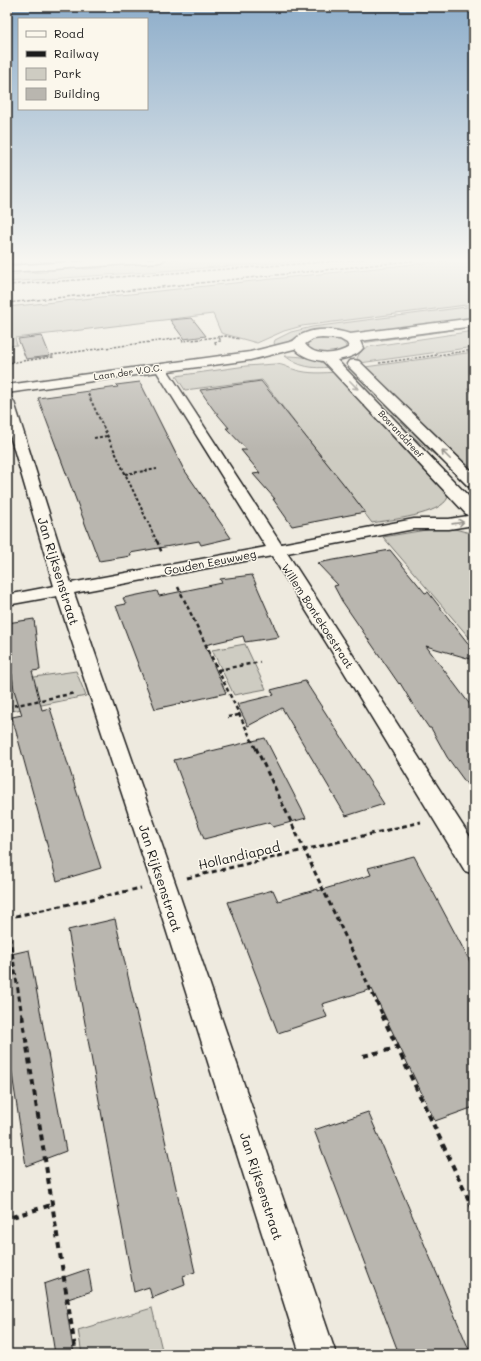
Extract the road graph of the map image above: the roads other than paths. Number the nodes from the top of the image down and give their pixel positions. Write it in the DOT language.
graph roads {
  1 [pos="471,323"];
  2 [pos="474,329"];
  3 [pos="350,346"];
  4 [pos="302,348"];
  5 [pos="327,357"];
  6 [pos="160,368"];
  7 [pos="7,389"];
  8 [pos="7,402"];
  9 [pos="474,482"];
  10 [pos="473,511"];
  11 [pos="275,550"];
  12 [pos="64,589"];
  13 [pos="7,600"];
  14 [pos="474,864"];
  15 [pos="318,1354"];
  1 -- 3 [label="main road"];
  2 -- 3 [label="main road"];
  3 -- 4 [label="main road"];
  3 -- 5 [label="main road"];
  9 -- 3 [label="main road, Bosranddreef, one-way"];
  4 -- 5 [label="main road"];
  4 -- 6 [label="street, Laan der V.O.C."];
  5 -- 10 [label="main road, Bosranddreef, one-way"];
  6 -- 7 [label="street, Laan der V.O.C."];
  6 -- 11 [label="street, Willem Bontekoestraat"];
  8 -- 12 [label="street, Jan Rijksenstraat"];
  10 -- 11 [label="street, Gouden Eeuwweg"];
  11 -- 12 [label="street, Gouden Eeuwweg"];
  11 -- 14 [label="street, Willem Bontekoestraat"];
  12 -- 13 [label="street, Gouden Eeuwweg"];
  12 -- 15 [label="street, Jan Rijksenstraat"];
}
